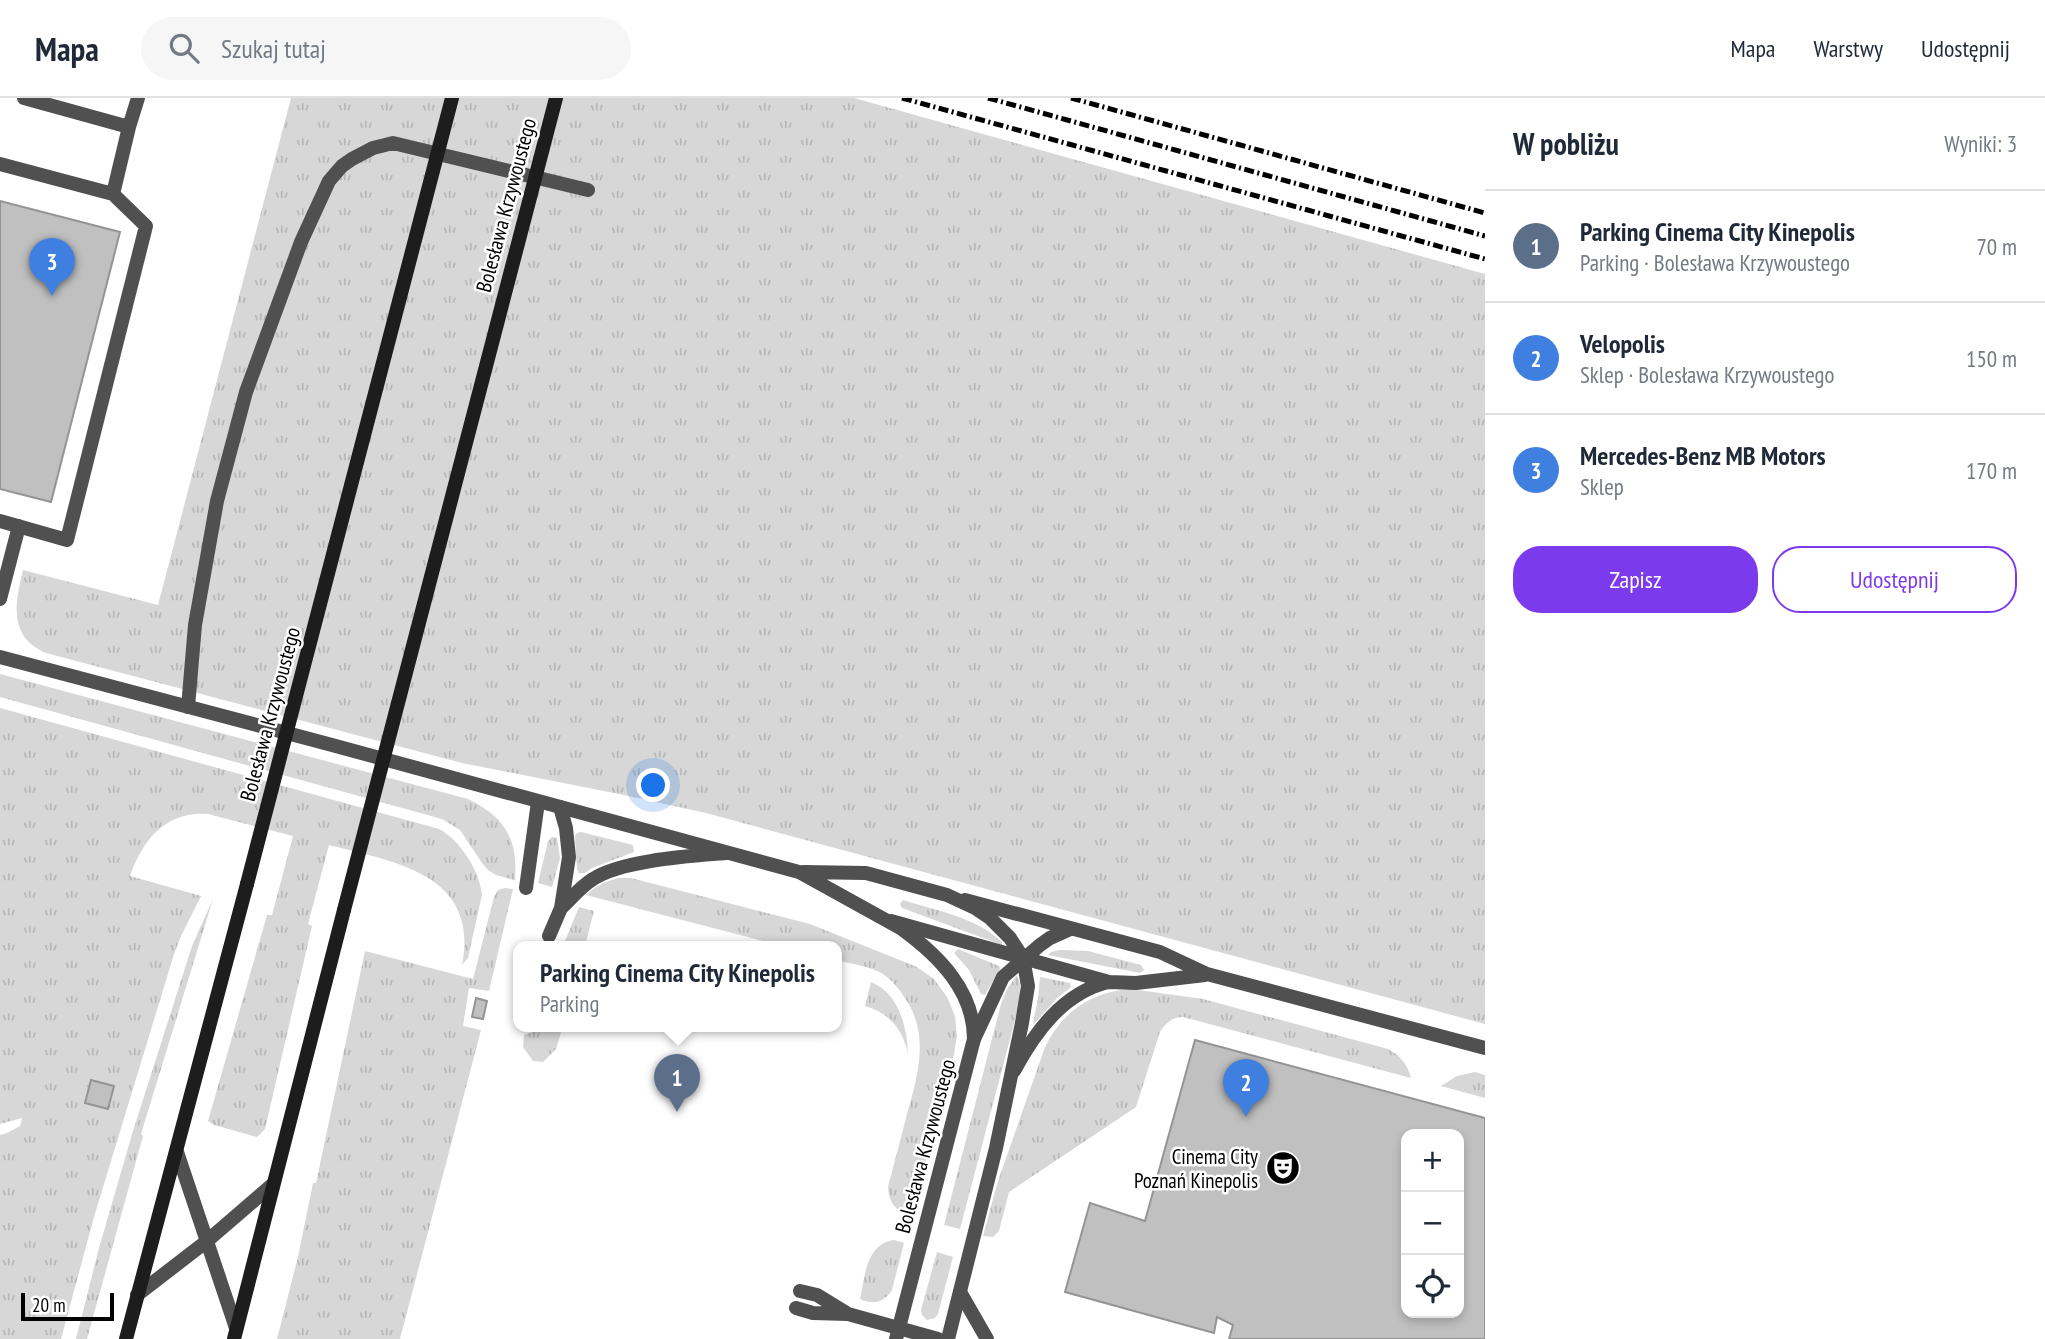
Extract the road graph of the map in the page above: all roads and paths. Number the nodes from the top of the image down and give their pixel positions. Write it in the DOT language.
graph roads {
  1 [pos="24,98"];
  2 [pos="138,98"];
  3 [pos="452,98"];
  4 [pos="556,98"];
  5 [pos="129,127"];
  6 [pos="0,164"];
  7 [pos="588,190"];
  8 [pos="113,194"];
  9 [pos="0,521"];
  10 [pos="19,526"];
  11 [pos="0,599"];
  12 [pos="0,657"];
  13 [pos="188,707"];
  14 [pos="538,802"];
  15 [pos="560,807"];
  16 [pos="726,853"];
  17 [pos="799,872"];
  18 [pos="526,888"];
  19 [pos="947,895"];
  20 [pos="561,908"];
  21 [pos="882,918"];
  22 [pos="1070,929"];
  23 [pos="549,936"];
  24 [pos="1023,958"];
  25 [pos="1207,974"];
  26 [pos="1109,982"];
  27 [pos="974,1039"];
  28 [pos="1485,1048"];
  29 [pos="1010,1079"];
  30 [pos="177,1152"];
  31 [pos="274,1184"];
  32 [pos="207,1241"];
  33 [pos="800,1291"];
  34 [pos="960,1292"];
  35 [pos="137,1296"];
  36 [pos="796,1308"];
  37 [pos="848,1314"];
  38 [pos="235,1334"];
  39 [pos="897,1334"];
  40 [pos="126,1339"];
  41 [pos="938,1339"];
  42 [pos="947,1339"];
  43 [pos="987,1339"];
  1 -- 5 [label="street"];
  2 -- 5 [label="street"];
  3 -- 30 [label="main road, Bolesława Krzywoustego, bridge"];
  4 -- 31 [label="main road, Bolesława Krzywoustego, bridge"];
  5 -- 8 [label="street"];
  6 -- 8 [label="street"];
  7 -- 13 [label="street"];
  8 -- 10 [label="street"];
  9 -- 10 [label="street"];
  10 -- 11 [label="street"];
  12 -- 13 [label="street"];
  13 -- 14 [label="street"];
  14 -- 15 [label="street"];
  14 -- 18 [label="street"];
  15 -- 16 [label="street"];
  15 -- 20 [label="street"];
  16 -- 17 [label="street"];
  16 -- 20 [label="street"];
  17 -- 19 [label="street"];
  17 -- 21 [label="street"];
  19 -- 22 [label="street"];
  19 -- 24 [label="street"];
  20 -- 23 [label="street"];
  21 -- 24 [label="street"];
  21 -- 27 [label="street, Bolesława Krzywoustego"];
  22 -- 24 [label="street"];
  22 -- 25 [label="street"];
  24 -- 26 [label="street"];
  24 -- 27 [label="street"];
  24 -- 29 [label="street"];
  25 -- 26 [label="street"];
  25 -- 28 [label="street"];
  26 -- 29 [label="street"];
  27 -- 39 [label="street, Bolesława Krzywoustego"];
  29 -- 34 [label="street"];
  30 -- 32 [label="street"];
  30 -- 35 [label="main road, Bolesława Krzywoustego"];
  31 -- 32 [label="street"];
  31 -- 38 [label="main road, Bolesława Krzywoustego"];
  32 -- 35 [label="street"];
  32 -- 38 [label="street"];
  33 -- 37 [label="street"];
  34 -- 42 [label="street"];
  34 -- 43 [label="street"];
  35 -- 40 [label="main road, Bolesława Krzywoustego"];
  36 -- 37 [label="street"];
  37 -- 39 [label="street"];
  39 -- 41 [label="street"];
}
